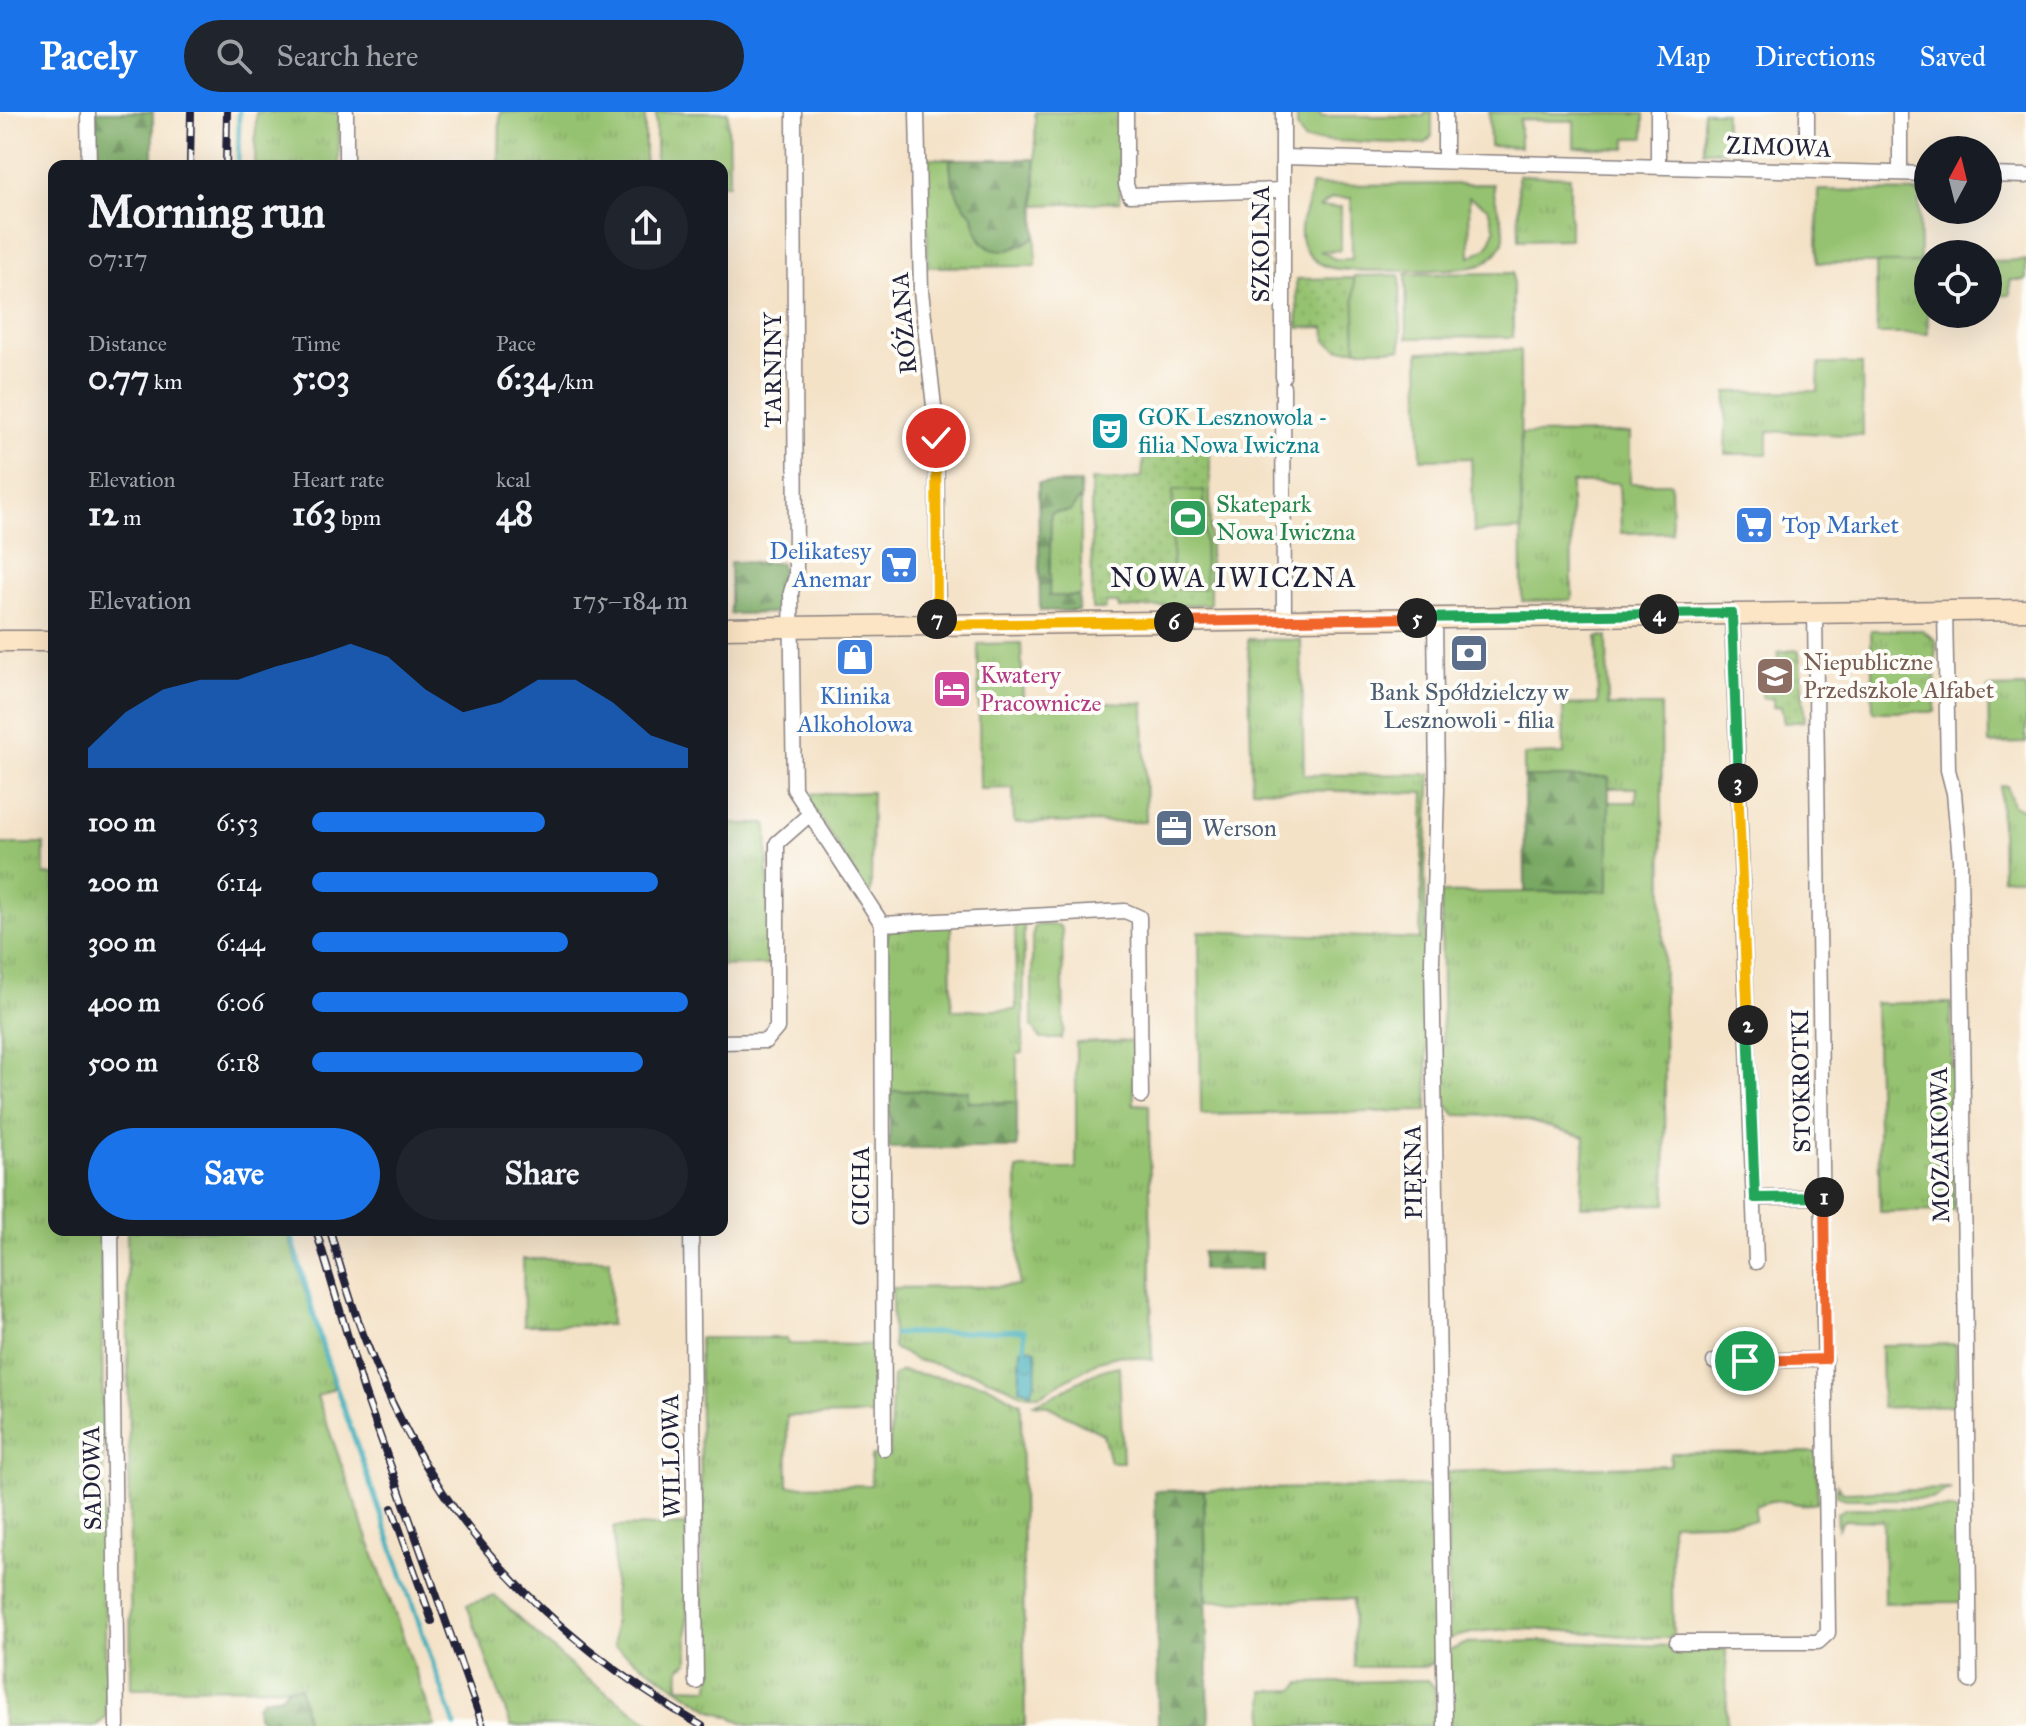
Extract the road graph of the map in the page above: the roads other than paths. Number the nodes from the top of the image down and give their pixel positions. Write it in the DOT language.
graph roads {
  1 [pos="88,112"];
  2 [pos="346,112"];
  3 [pos="794,112"];
  4 [pos="917,112"];
  5 [pos="1126,112"];
  6 [pos="1283,112"];
  7 [pos="1445,112"];
  8 [pos="1658,112"];
  9 [pos="1807,112"];
  10 [pos="1900,112"];
  11 [pos="1807,149"];
  12 [pos="1283,157"];
  13 [pos="89,160"];
  14 [pos="346,160"];
  15 [pos="1445,161"];
  16 [pos="1658,166"];
  17 [pos="1900,173"];
  18 [pos="1914,174"];
  19 [pos="2002,175"];
  20 [pos="2026,176"];
  21 [pos="1283,190"];
  22 [pos="1945,610"];
  23 [pos="2026,610"];
  24 [pos="1815,612"];
  25 [pos="1732,613"];
  26 [pos="1435,618"];
  27 [pos="1284,620"];
  28 [pos="938,625"];
  29 [pos="792,627"];
  30 [pos="728,628"];
  31 [pos="0,641"];
  32 [pos="48,641"];
  33 [pos="810,814"];
  34 [pos="882,924"];
  35 [pos="728,1042"];
  36 [pos="1141,1096"];
  37 [pos="1824,1197"];
  38 [pos="1755,1198"];
  39 [pos="111,1236"];
  40 [pos="691,1236"];
  41 [pos="1756,1262"];
  42 [pos="1826,1359"];
  43 [pos="1714,1362"];
  44 [pos="884,1449"];
  45 [pos="1677,1642"];
  46 [pos="1970,1681"];
  47 [pos="696,1682"];
  48 [pos="117,1726"];
  49 [pos="1445,1726"];
  1 -- 13 [label="street"];
  2 -- 14 [label="street"];
  3 -- 29 [label="street, TARNINY"];
  4 -- 28 [label="street, RÓŻANA"];
  5 -- 21 [label="street"];
  6 -- 12 [label="street, SZKOLNA"];
  7 -- 15 [label="street"];
  8 -- 16 [label="street"];
  9 -- 11 [label="street"];
  10 -- 17 [label="street"];
  12 -- 15 [label="street, ZIMOWA"];
  12 -- 21 [label="street, SZKOLNA"];
  15 -- 16 [label="street, ZIMOWA"];
  16 -- 17 [label="street, ZIMOWA"];
  17 -- 18 [label="street, ZIMOWA"];
  19 -- 20 [label="street"];
  21 -- 27 [label="street, SZKOLNA"];
  22 -- 23 [label="street"];
  22 -- 24 [label="street"];
  22 -- 46 [label="street, MOZAIKOWA"];
  24 -- 25 [label="street"];
  24 -- 37 [label="street, STOKROTKI"];
  25 -- 26 [label="street"];
  25 -- 38 [label="street"];
  26 -- 27 [label="street"];
  26 -- 49 [label="street, PIĘKNA"];
  27 -- 28 [label="street"];
  28 -- 29 [label="street"];
  29 -- 30 [label="street"];
  29 -- 33 [label="street"];
  31 -- 32 [label="street"];
  33 -- 34 [label="street"];
  33 -- 35 [label="street"];
  34 -- 36 [label="street"];
  34 -- 44 [label="street, CICHA"];
  37 -- 38 [label="street"];
  37 -- 42 [label="street, STOKROTKI"];
  38 -- 41 [label="street"];
  39 -- 48 [label="street, SADOWA"];
  40 -- 47 [label="street, WILLOWA"];
  42 -- 43 [label="street"];
  42 -- 45 [label="street, STOKROTKI"];
}
